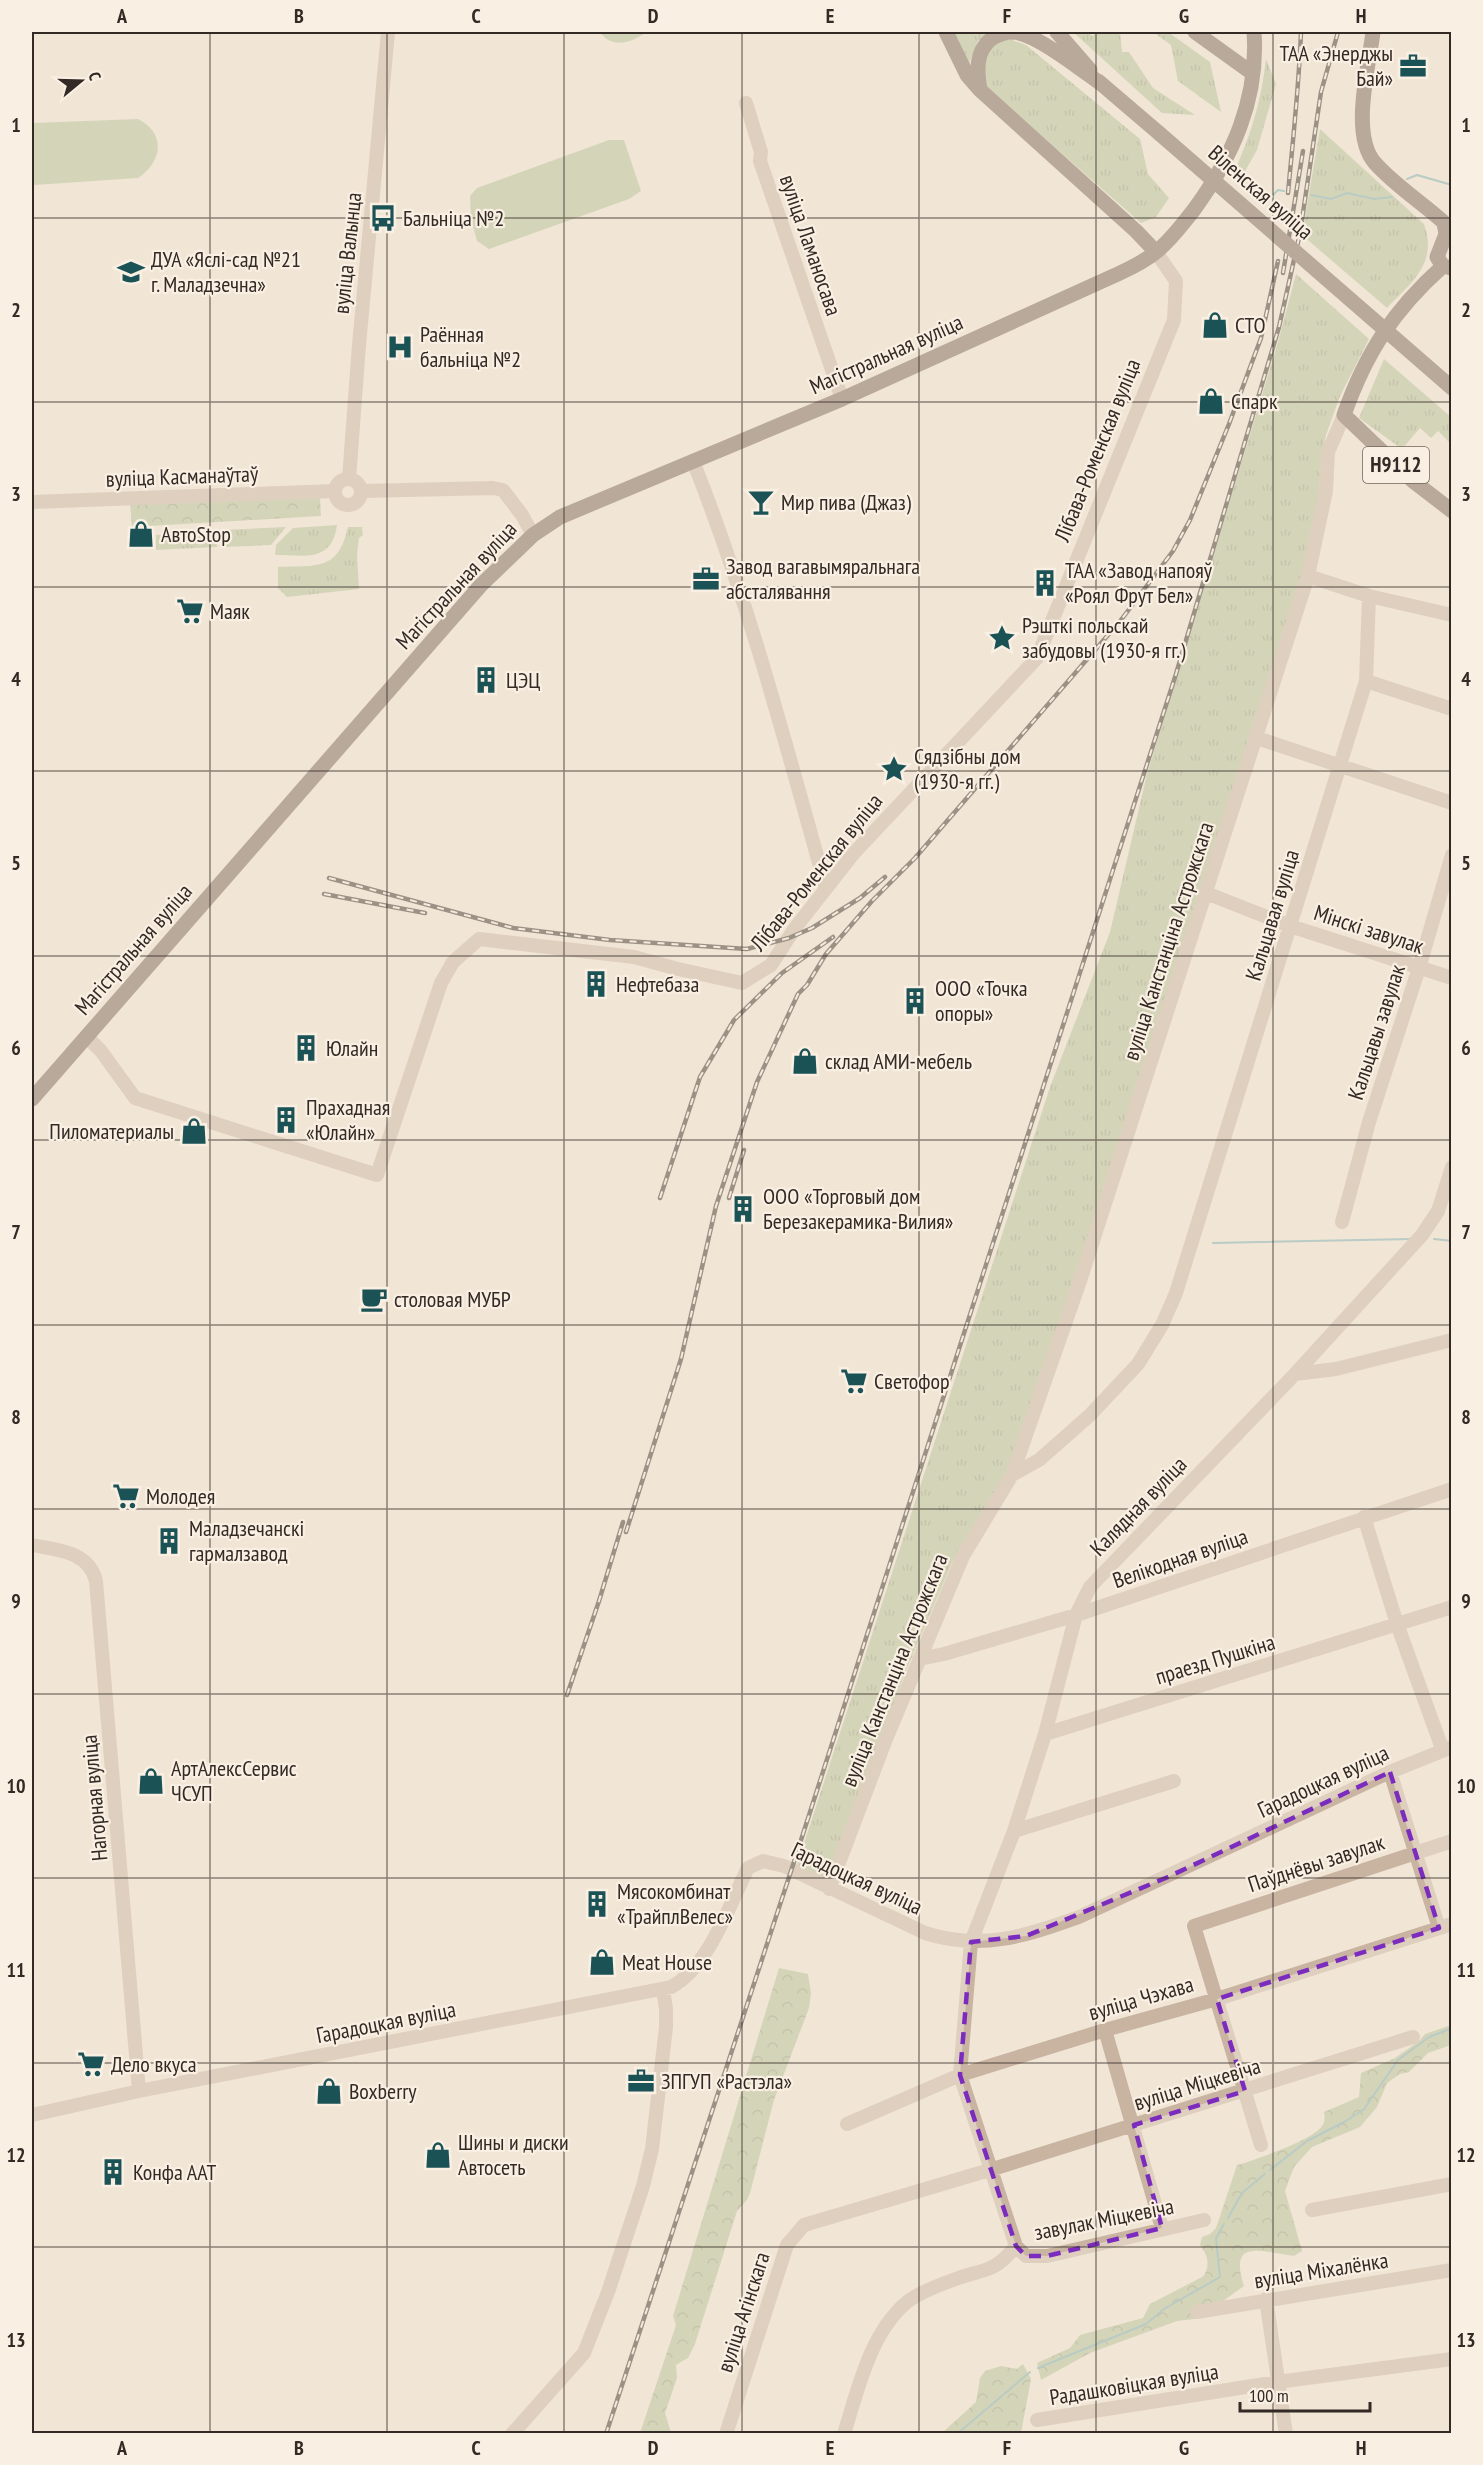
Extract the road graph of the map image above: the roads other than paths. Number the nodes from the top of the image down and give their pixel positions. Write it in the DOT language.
graph roads {
  1 [pos="388,32"];
  2 [pos="946,32"];
  3 [pos="1041,32"];
  4 [pos="1057,32"];
  5 [pos="1195,32"];
  6 [pos="1254,32"];
  7 [pos="1373,32"];
  8 [pos="1252,73"];
  9 [pos="1104,86"];
  10 [pos="980,90"];
  11 [pos="746,103"];
  12 [pos="1449,228"];
  13 [pos="1447,243"];
  14 [pos="1156,252"];
  15 [pos="1445,268"];
  16 [pos="1452,388"];
  17 [pos="842,399"];
  18 [pos="1344,415"];
  19 [pos="693,461"];
  20 [pos="350,479"];
  21 [pos="334,491"];
  22 [pos="361,491"];
  23 [pos="32,502"];
  24 [pos="1452,511"];
  25 [pos="533,535"];
  26 [pos="1308,576"];
  27 [pos="1369,597"];
  28 [pos="1452,615"];
  29 [pos="1366,681"];
  30 [pos="1452,709"];
  31 [pos="1257,738"];
  32 [pos="1340,767"];
  33 [pos="1452,803"];
  34 [pos="1452,855"];
  35 [pos="826,888"];
  36 [pos="1206,893"];
  37 [pos="1290,926"];
  38 [pos="1419,968"];
  39 [pos="1452,978"];
  40 [pos="87,1037"];
  41 [pos="32,1100"];
  42 [pos="1452,1167"];
  43 [pos="1342,1222"];
  44 [pos="1193,1242"];
  45 [pos="1452,1340"];
  46 [pos="1295,1374"];
  47 [pos="1012,1475"];
  48 [pos="1452,1489"];
  49 [pos="1365,1517"];
  50 [pos="32,1545"];
  51 [pos="1452,1607"];
  52 [pos="1076,1616"];
  53 [pos="1397,1624"];
  54 [pos="919,1659"];
  55 [pos="1046,1734"];
  56 [pos="1447,1749"];
  57 [pos="1390,1772"];
  58 [pos="1174,1781"];
  59 [pos="1014,1831"];
  60 [pos="1452,1841"];
  61 [pos="1416,1851"];
  62 [pos="830,1888"];
  63 [pos="1445,1926"];
  64 [pos="971,1942"];
  65 [pos="663,1989"];
  66 [pos="1217,1998"];
  67 [pos="1105,2030"];
  68 [pos="1413,2037"];
  69 [pos="960,2075"];
  70 [pos="139,2091"];
  71 [pos="1245,2091"];
  72 [pos="32,2115"];
  73 [pos="847,2124"];
  74 [pos="1134,2125"];
  75 [pos="1261,2145"];
  76 [pos="993,2169"];
  77 [pos="1452,2184"];
  78 [pos="1312,2210"];
  79 [pos="1204,2220"];
  80 [pos="1162,2228"];
  81 [pos="1016,2246"];
  82 [pos="1452,2270"];
  83 [pos="1266,2299"];
  84 [pos="1197,2312"];
  85 [pos="1452,2359"];
  86 [pos="1277,2382"];
  87 [pos="1037,2420"];
  88 [pos="512,2433"];
  89 [pos="726,2433"];
  90 [pos="844,2433"];
  91 [pos="1286,2433"];
  1 -- 20 [label="street, вуліца Валынца"];
  2 -- 10 [label="main road"];
  3 -- 9 [label="main road, Віленская вуліца"];
  4 -- 9 [label="main road"];
  5 -- 8 [label="main road"];
  6 -- 8 [label="main road"];
  7 -- 12 [label="main road"];
  8 -- 14 [label="main road"];
  9 -- 10 [label="main road"];
  9 -- 16 [label="main road, Віленская вуліца, bridge"];
  10 -- 14 [label="main road"];
  11 -- 17 [label="street, вуліца Ламаносава"];
  12 -- 13 [label="main road"];
  13 -- 15 [label="main road"];
  14 -- 17 [label="main road, Магістральная вуліца"];
  14 -- 35 [label="street, Лібава-Роменская вуліца"];
  15 -- 18 [label="main road"];
  17 -- 19 [label="main road, Магістральная вуліца"];
  18 -- 24 [label="main road, Н9112"];
  18 -- 26 [label="street, вуліца Канстанціна Астрожскага"];
  19 -- 25 [label="main road, Магістральная вуліца"];
  19 -- 35 [label="street"];
  20 -- 21 [label="street"];
  20 -- 22 [label="street"];
  21 -- 22 [label="street"];
  21 -- 23 [label="street, вуліца Касманаўтаў"];
  22 -- 25 [label="street"];
  25 -- 40 [label="main road, Магістральная вуліца"];
  26 -- 27 [label="street"];
  26 -- 31 [label="street, вуліца Канстанціна Астрожскага"];
  27 -- 28 [label="street"];
  27 -- 29 [label="street, Кальцавая вуліца"];
  29 -- 30 [label="street"];
  29 -- 32 [label="street, Кальцавая вуліца"];
  31 -- 32 [label="street"];
  31 -- 36 [label="street, вуліца Канстанціна Астрожскага"];
  32 -- 33 [label="street"];
  32 -- 37 [label="street, Кальцавая вуліца"];
  34 -- 38 [label="street, Кальцавы завулак"];
  35 -- 40 [label="street, Лібава-Роменская вуліца"];
  36 -- 37 [label="street, Мінскі завулак"];
  36 -- 47 [label="street, вуліца Канстанціна Астрожскага"];
  37 -- 38 [label="street, Мінскі завулак"];
  37 -- 44 [label="street, Кальцавая вуліца"];
  38 -- 39 [label="street, Мінскі завулак"];
  38 -- 43 [label="street, Кальцавы завулак"];
  40 -- 41 [label="main road, Магістральная вуліца"];
  42 -- 46 [label="street, Калядная вуліца"];
  44 -- 47 [label="street, вуліца Канстанціна Астрожскага"];
  45 -- 46 [label="street"];
  46 -- 52 [label="street, Калядная вуліца"];
  47 -- 54 [label="street, вуліца Канстанціна Астрожскага"];
  48 -- 49 [label="street, Велікодная вуліца"];
  49 -- 52 [label="street, Велікодная вуліца"];
  49 -- 53 [label="street"];
  50 -- 70 [label="street, Нагорная вуліца"];
  51 -- 53 [label="street, праезд Пушкіна"];
  52 -- 54 [label="street, Велікодная вуліца"];
  52 -- 55 [label="street, Калядная вуліца"];
  53 -- 55 [label="street, праезд Пушкіна"];
  53 -- 56 [label="street"];
  54 -- 62 [label="street, вуліца Канстанціна Астрожскага"];
  55 -- 59 [label="street, Калядная вуліца"];
  56 -- 57 [label="street, Гарадоцкая вуліца"];
  57 -- 61 [label="street"];
  57 -- 64 [label="street, Гарадоцкая вуліца"];
  58 -- 59 [label="street"];
  59 -- 64 [label="street, Калядная вуліца"];
  60 -- 61 [label="street, Паўднёвы завулак"];
  61 -- 63 [label="street"];
  61 -- 66 [label="street, Паўднёвы завулак"];
  62 -- 64 [label="street, Гарадоцкая вуліца"];
  62 -- 65 [label="street, Гарадоцкая вуліца"];
  63 -- 66 [label="street, вуліца Чэхава"];
  64 -- 69 [label="street, Калядная вуліца"];
  65 -- 70 [label="street, Гарадоцкая вуліца"];
  65 -- 88 [label="street"];
  66 -- 67 [label="street, вуліца Чэхава"];
  66 -- 71 [label="street"];
  67 -- 69 [label="street, вуліца Чэхава"];
  67 -- 74 [label="street"];
  68 -- 71 [label="street, вуліца Міцкевіча"];
  69 -- 73 [label="street, вуліца Чэхава"];
  69 -- 76 [label="street"];
  70 -- 72 [label="street, Гарадоцкая вуліца"];
  71 -- 74 [label="street, вуліца Міцкевіча"];
  71 -- 75 [label="street"];
  74 -- 76 [label="street, вуліца Міцкевіча"];
  74 -- 80 [label="street"];
  76 -- 81 [label="street"];
  76 -- 89 [label="street, вуліца Агінскага"];
  77 -- 78 [label="street"];
  79 -- 80 [label="street, завулак Міцкевіча"];
  80 -- 81 [label="street, завулак Міцкевіча"];
  81 -- 90 [label="street"];
  82 -- 83 [label="street, вуліца Міхалёнка"];
  83 -- 84 [label="street, вуліца Міхалёнка"];
  83 -- 86 [label="street"];
  85 -- 86 [label="street, Радашковіцкая вуліца"];
  86 -- 87 [label="street, Радашковіцкая вуліца"];
  86 -- 91 [label="street"];
}
